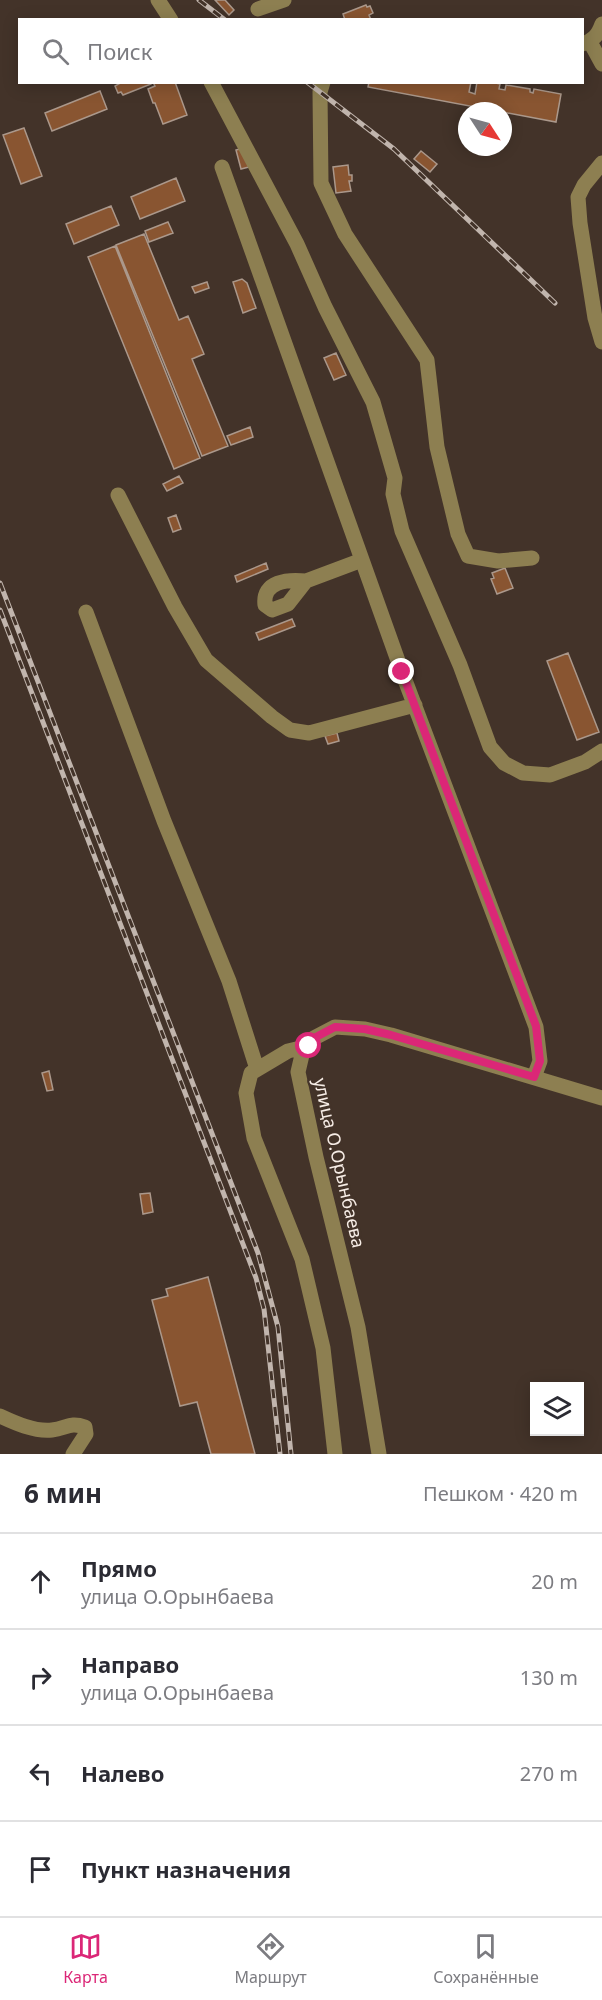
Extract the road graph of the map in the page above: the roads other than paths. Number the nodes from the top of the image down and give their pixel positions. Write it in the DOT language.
graph roads {
  1 [pos="159,0"];
  2 [pos="284,0"];
  3 [pos="258,9"];
  4 [pos="170,18"];
  5 [pos="602,24"];
  6 [pos="586,43"];
  7 [pos="602,64"];
  8 [pos="211,84"];
  9 [pos="322,84"];
  10 [pos="602,163"];
  11 [pos="222,167"];
  12 [pos="602,342"];
  13 [pos="118,495"];
  14 [pos="532,558"];
  15 [pos="362,560"];
  16 [pos="306,581"];
  17 [pos="86,612"];
  18 [pos="415,705"];
  19 [pos="602,751"];
  20 [pos="309,1046"];
  21 [pos="257,1069"];
  22 [pos="534,1077"];
  23 [pos="602,1098"];
  24 [pos="0,1416"];
  25 [pos="73,1454"];
  26 [pos="335,1454"];
  27 [pos="379,1454"];
  1 -- 4 [label="street"];
  2 -- 3 [label="street"];
  5 -- 6 [label="street"];
  6 -- 7 [label="street"];
  8 -- 19 [label="street"];
  9 -- 14 [label="street"];
  10 -- 12 [label="street"];
  11 -- 15 [label="street"];
  13 -- 18 [label="street"];
  15 -- 16 [label="street"];
  15 -- 18 [label="street"];
  17 -- 21 [label="street"];
  18 -- 22 [label="street"];
  20 -- 21 [label="street"];
  20 -- 22 [label="street"];
  20 -- 27 [label="street, улица О.Орынбаева"];
  21 -- 26 [label="street"];
  22 -- 23 [label="street"];
  24 -- 25 [label="street"];
}
